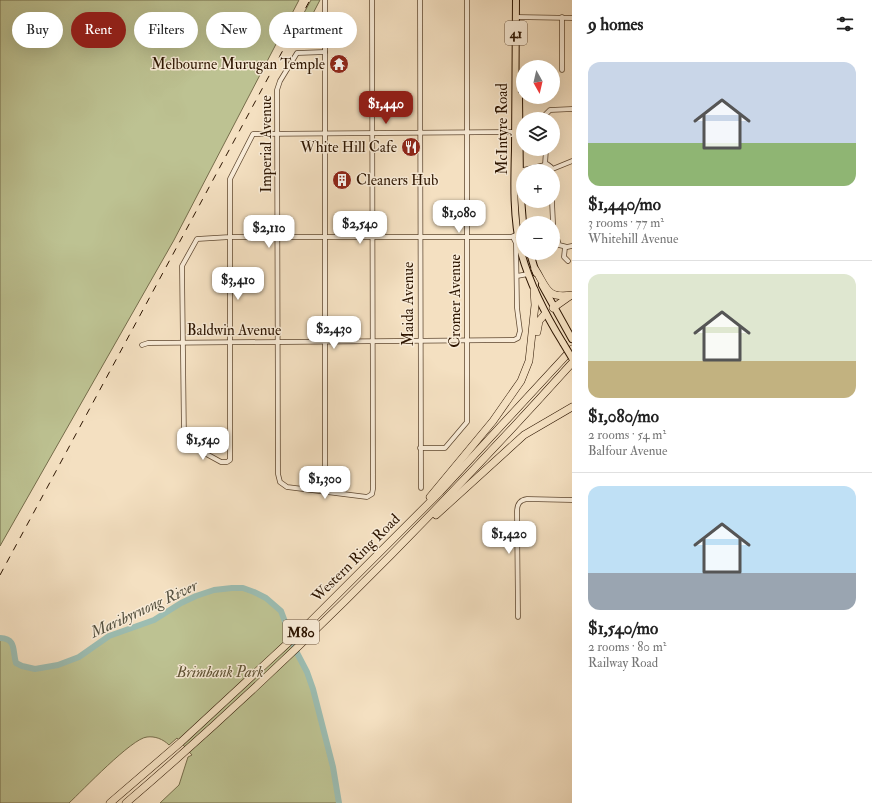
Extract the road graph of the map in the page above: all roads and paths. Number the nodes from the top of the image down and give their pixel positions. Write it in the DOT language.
graph roads {
  1 [pos="325,0"];
  2 [pos="372,0"];
  3 [pos="420,0"];
  4 [pos="467,0"];
  5 [pos="516,0"];
  6 [pos="516,17"];
  7 [pos="562,17"];
  8 [pos="572,18"];
  9 [pos="324,52"];
  10 [pos="562,70"];
  11 [pos="572,109"];
  12 [pos="517,112"];
  13 [pos="548,112"];
  14 [pos="467,132"];
  15 [pos="516,132"];
  16 [pos="278,133"];
  17 [pos="325,133"];
  18 [pos="373,133"];
  19 [pos="420,133"];
  20 [pos="572,161"];
  21 [pos="560,166"];
  22 [pos="516,186"];
  23 [pos="516,216"];
  24 [pos="516,235"];
  25 [pos="230,237"];
  26 [pos="277,237"];
  27 [pos="325,237"];
  28 [pos="372,237"];
  29 [pos="420,237"];
  30 [pos="467,237"];
  31 [pos="560,244"];
  32 [pos="572,246"];
  33 [pos="564,247"];
  34 [pos="517,260"];
  35 [pos="524,260"];
  36 [pos="528,260"];
  37 [pos="532,260"];
  38 [pos="568,261"];
  39 [pos="535,269"];
  40 [pos="528,274"];
  41 [pos="517,276"];
  42 [pos="534,290"];
  43 [pos="572,295"];
  44 [pos="553,308"];
  45 [pos="546,314"];
  46 [pos="571,337"];
  47 [pos="518,338"];
  48 [pos="420,341"];
  49 [pos="468,341"];
  50 [pos="182,342"];
  51 [pos="230,342"];
  52 [pos="278,342"];
  53 [pos="325,342"];
  54 [pos="373,342"];
  55 [pos="142,345"];
  56 [pos="572,349"];
  57 [pos="572,358"];
  58 [pos="529,361"];
  59 [pos="572,363"];
  60 [pos="572,407"];
  61 [pos="420,448"];
  62 [pos="420,488"];
  63 [pos="325,492"];
  64 [pos="572,500"];
  65 [pos="415,517"];
  66 [pos="429,519"];
  67 [pos="518,617"];
  68 [pos="110,803"];
  69 [pos="126,803"];
  1 -- 9 [label="street"];
  2 -- 18 [label="street"];
  3 -- 19 [label="street, Maida Avenue"];
  4 -- 14 [label="street, Cromer Avenue"];
  5 -- 6 [label="main road, McIntyre Road / 41"];
  6 -- 7 [label="street"];
  6 -- 12 [label="main road, McIntyre Road / 41"];
  7 -- 8 [label="street"];
  7 -- 10 [label="street"];
  9 -- 16 [label="street, Imperial Avenue"];
  9 -- 17 [label="street"];
  11 -- 13 [label="street"];
  14 -- 15 [label="street"];
  14 -- 19 [label="street"];
  14 -- 30 [label="street, Cromer Avenue"];
  16 -- 17 [label="street"];
  16 -- 25 [label="street"];
  16 -- 26 [label="street, Imperial Avenue"];
  17 -- 18 [label="street"];
  17 -- 27 [label="street"];
  18 -- 19 [label="street"];
  18 -- 28 [label="street"];
  19 -- 29 [label="street, Maida Avenue"];
  20 -- 21 [label="street"];
  22 -- 23 [label="main road, McIntyre Road / 41"];
  24 -- 30 [label="street"];
  25 -- 26 [label="street"];
  25 -- 50 [label="street"];
  25 -- 51 [label="street"];
  26 -- 27 [label="street"];
  26 -- 52 [label="street, Imperial Avenue"];
  27 -- 28 [label="street"];
  27 -- 53 [label="street"];
  28 -- 29 [label="street"];
  28 -- 54 [label="street"];
  29 -- 30 [label="street"];
  29 -- 48 [label="street, Maida Avenue"];
  30 -- 49 [label="street, Cromer Avenue"];
  31 -- 33 [label="street"];
  32 -- 33 [label="street"];
  33 -- 38 [label="street"];
  34 -- 41 [label="street, McIntyre Road"];
  35 -- 40 [label="main road, McIntyre Road / 41"];
  36 -- 40 [label="main road"];
  37 -- 39 [label="main road"];
  39 -- 43 [label="highway"];
  39 -- 44 [label="main road"];
  40 -- 41 [label="street"];
  40 -- 42 [label="main road, 41"];
  41 -- 47 [label="street, McIntyre Road"];
  42 -- 45 [label="main road, 41"];
  42 -- 58 [label="highway"];
  43 -- 44 [label="highway"];
  44 -- 45 [label="main road"];
  44 -- 46 [label="main road"];
  45 -- 57 [label="main road, 41, bridge"];
  45 -- 58 [label="highway"];
  47 -- 49 [label="street, Baldwin Avenue"];
  48 -- 49 [label="street, Baldwin Avenue"];
  48 -- 54 [label="street, Baldwin Avenue"];
  48 -- 61 [label="street, Maida Avenue"];
  49 -- 61 [label="street, Cromer Avenue"];
  50 -- 51 [label="street, Baldwin Avenue"];
  50 -- 51 [label="street"];
  50 -- 55 [label="street, Baldwin Avenue"];
  51 -- 52 [label="street, Baldwin Avenue"];
  52 -- 53 [label="street, Baldwin Avenue"];
  52 -- 63 [label="street, Imperial Avenue"];
  53 -- 54 [label="street, Baldwin Avenue"];
  53 -- 63 [label="street"];
  54 -- 63 [label="street"];
  56 -- 65 [label="highway, Western Ring Road / M80"];
  58 -- 65 [label="highway"];
  59 -- 66 [label="highway"];
  60 -- 66 [label="highway"];
  61 -- 62 [label="street, Maida Avenue"];
  64 -- 67 [label="street"];
  65 -- 68 [label="highway, Western Ring Road / M80"];
  66 -- 69 [label="highway, Western Ring Road / M80"];
}
